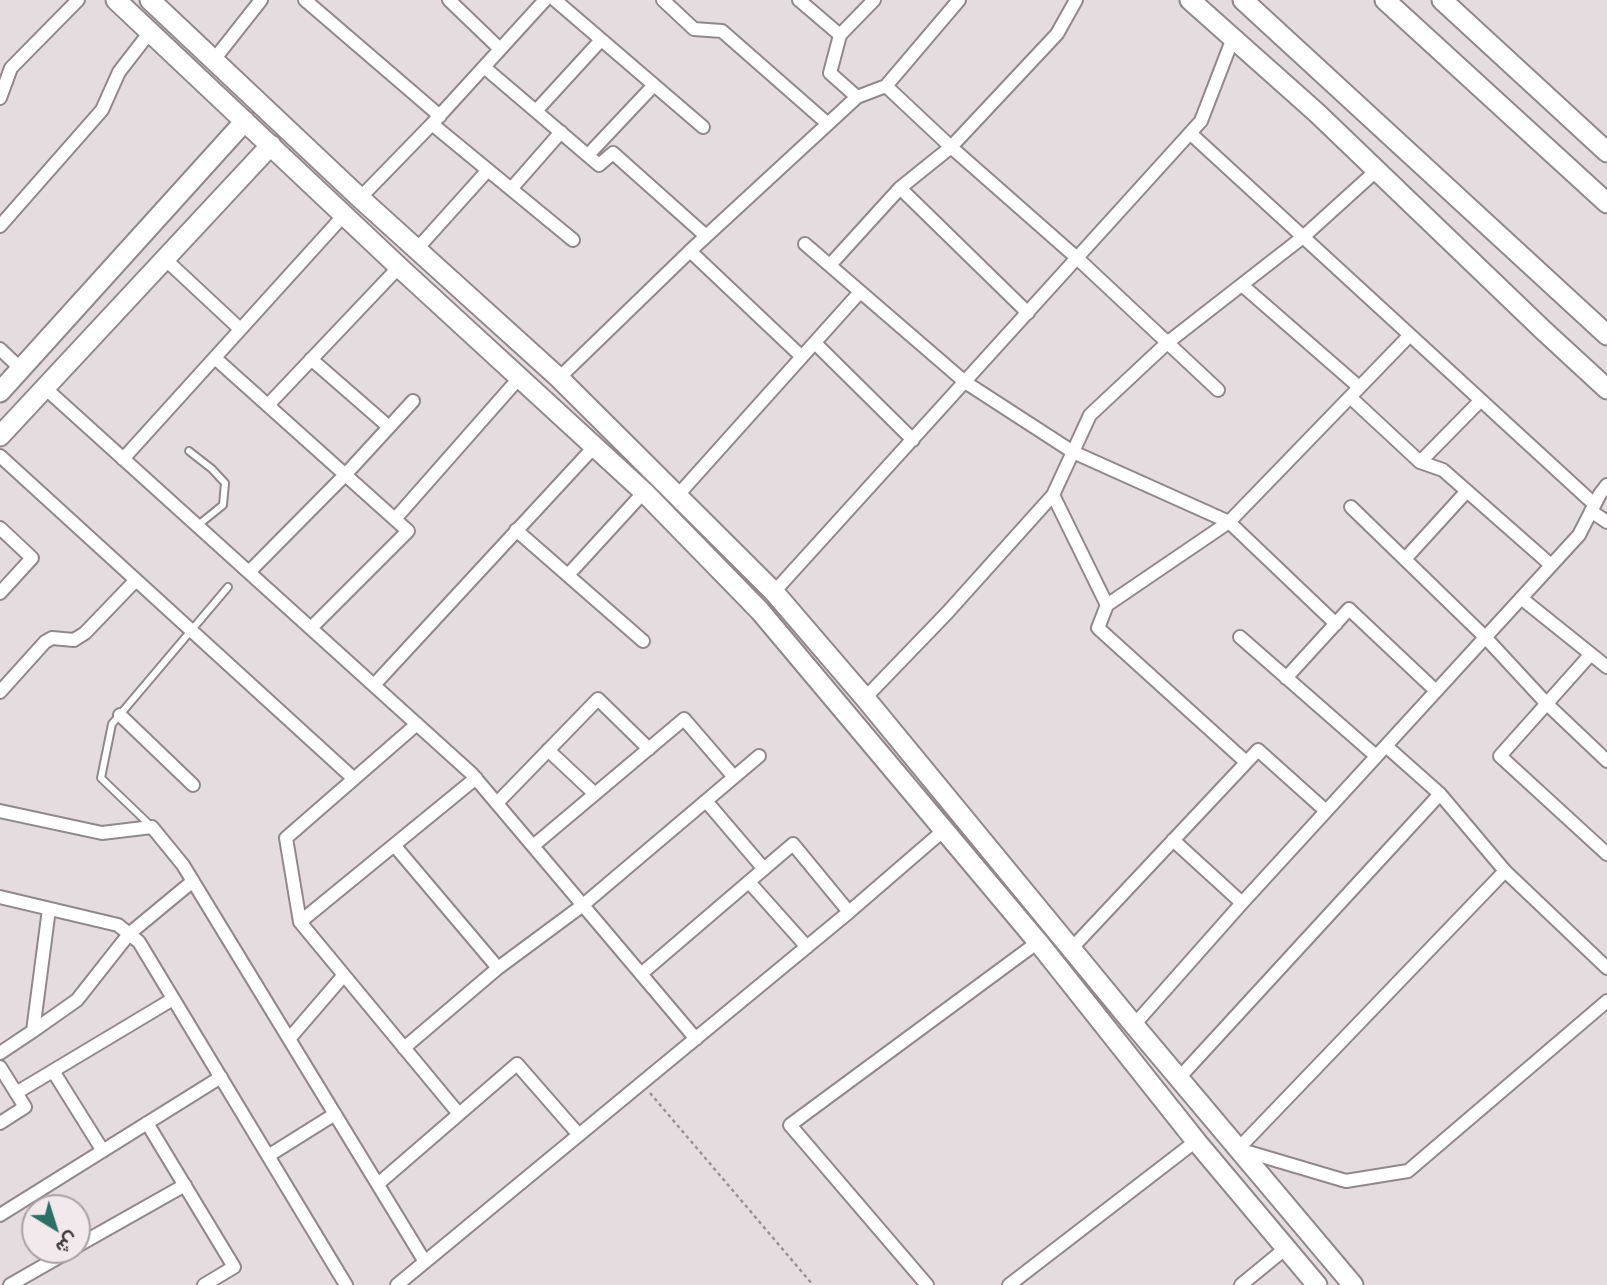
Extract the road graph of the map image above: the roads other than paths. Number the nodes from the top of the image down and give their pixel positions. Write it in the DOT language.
graph roads {
  1 [pos="78,0"];
  2 [pos="116,0"];
  3 [pos="150,0"];
  4 [pos="261,0"];
  5 [pos="304,0"];
  6 [pos="449,0"];
  7 [pos="545,0"];
  8 [pos="555,0"];
  9 [pos="663,0"];
  10 [pos="874,0"];
  11 [pos="959,0"];
  12 [pos="1076,0"];
  13 [pos="1191,0"];
  14 [pos="1243,0"];
  15 [pos="1385,0"];
  16 [pos="1442,0"];
  17 [pos="803,1"];
  18 [pos="150,32"];
  19 [pos="840,35"];
  20 [pos="1233,38"];
  21 [pos="601,40"];
  22 [pos="500,49"];
  23 [pos="213,61"];
  24 [pos="484,67"];
  25 [pos="654,85"];
  26 [pos="886,86"];
  27 [pos="857,97"];
  28 [pos="0,98"];
  29 [pos="536,111"];
  30 [pos="436,120"];
  31 [pos="245,121"];
  32 [pos="828,124"];
  33 [pos="703,127"];
  34 [pos="561,132"];
  35 [pos="1190,133"];
  36 [pos="271,145"];
  37 [pos="951,147"];
  38 [pos="1607,152"];
  39 [pos="588,155"];
  40 [pos="488,170"];
  41 [pos="1377,170"];
  42 [pos="900,188"];
  43 [pos="511,189"];
  44 [pos="360,198"];
  45 [pos="1607,203"];
  46 [pos="344,215"];
  47 [pos="0,226"];
  48 [pos="706,236"];
  49 [pos="1303,237"];
  50 [pos="573,240"];
  51 [pos="805,244"];
  52 [pos="417,249"];
  53 [pos="690,251"];
  54 [pos="1077,258"];
  55 [pos="165,259"];
  56 [pos="830,265"];
  57 [pos="399,267"];
  58 [pos="1242,285"];
  59 [pos="860,292"];
  60 [pos="1028,313"];
  61 [pos="240,329"];
  62 [pos="1410,335"];
  63 [pos="1607,335"];
  64 [pos="815,343"];
  65 [pos="1167,343"];
  66 [pos="0,349"];
  67 [pos="802,357"];
  68 [pos="215,358"];
  69 [pos="311,359"];
  70 [pos="21,369"];
  71 [pos="520,377"];
  72 [pos="559,378"];
  73 [pos="965,382"];
  74 [pos="45,388"];
  75 [pos="1607,388"];
  76 [pos="1218,390"];
  77 [pos="0,392"];
  78 [pos="1354,392"];
  79 [pos="1481,400"];
  80 [pos="412,401"];
  81 [pos="268,405"];
  82 [pos="389,427"];
  83 [pos="0,436"];
  84 [pos="913,440"];
  85 [pos="594,447"];
  86 [pos="188,451"];
  87 [pos="1073,452"];
  88 [pos="0,456"];
  89 [pos="123,459"];
  90 [pos="1420,462"];
  91 [pos="345,475"];
  92 [pos="1607,485"];
  93 [pos="1467,491"];
  94 [pos="644,492"];
  95 [pos="678,495"];
  96 [pos="1053,495"];
  97 [pos="1351,507"];
  98 [pos="1592,508"];
  99 [pos="395,519"];
  100 [pos="1229,522"];
  101 [pos="1607,522"];
  102 [pos="197,526"];
  103 [pos="0,527"];
  104 [pos="516,530"];
  105 [pos="1405,559"];
  106 [pos="1551,565"];
  107 [pos="249,572"];
  108 [pos="568,575"];
  109 [pos="136,580"];
  110 [pos="228,587"];
  111 [pos="774,592"];
  112 [pos="0,593"];
  113 [pos="1521,598"];
  114 [pos="1107,605"];
  115 [pos="1336,624"];
  116 [pos="311,628"];
  117 [pos="192,631"];
  118 [pos="1240,637"];
  119 [pos="1485,637"];
  120 [pos="643,641"];
  121 [pos="1591,654"];
  122 [pos="1607,667"];
  123 [pos="1286,678"];
  124 [pos="374,685"];
  125 [pos="1436,691"];
  126 [pos="0,692"];
  127 [pos="865,698"];
  128 [pos="1547,704"];
  129 [pos="120,715"];
  130 [pos="417,724"];
  131 [pos="1386,746"];
  132 [pos="649,749"];
  133 [pos="548,750"];
  134 [pos="759,756"];
  135 [pos="1376,756"];
  136 [pos="1607,761"];
  137 [pos="1246,762"];
  138 [pos="734,777"];
  139 [pos="353,778"];
  140 [pos="476,778"];
  141 [pos="194,785"];
  142 [pos="595,794"];
  143 [pos="1440,794"];
  144 [pos="706,801"];
  145 [pos="497,803"];
  146 [pos="0,811"];
  147 [pos="1326,811"];
  148 [pos="152,827"];
  149 [pos="944,830"];
  150 [pos="1173,840"];
  151 [pos="394,845"];
  152 [pos="533,846"];
  153 [pos="1607,854"];
  154 [pos="764,869"];
  155 [pos="1505,871"];
  156 [pos="192,881"];
  157 [pos="749,882"];
  158 [pos="0,897"];
  159 [pos="1242,903"];
  160 [pos="583,905"];
  161 [pos="49,909"];
  162 [pos="849,912"];
  163 [pos="300,922"];
  164 [pos="129,934"];
  165 [pos="1038,942"];
  166 [pos="807,947"];
  167 [pos="1072,948"];
  168 [pos="498,968"];
  169 [pos="1607,968"];
  170 [pos="641,974"];
  171 [pos="344,975"];
  172 [pos="173,999"];
  173 [pos="1607,1001"];
  174 [pos="1134,1025"];
  175 [pos="33,1031"];
  176 [pos="289,1039"];
  177 [pos="696,1039"];
  178 [pos="404,1048"];
  179 [pos="0,1053"];
  180 [pos="0,1067"];
  181 [pos="53,1071"];
  182 [pos="221,1077"];
  183 [pos="1179,1078"];
  184 [pos="16,1093"];
  185 [pos="335,1114"];
  186 [pos="459,1114"];
  187 [pos="0,1123"];
  188 [pos="147,1123"];
  189 [pos="579,1135"];
  190 [pos="1196,1141"];
  191 [pos="1238,1149"];
  192 [pos="103,1151"];
  193 [pos="268,1156"];
  194 [pos="378,1184"];
  195 [pos="185,1185"];
  196 [pos="0,1215"];
  197 [pos="91,1239"];
  198 [pos="1286,1248"];
  199 [pos="425,1262"];
  200 [pos="47,1264"];
  201 [pos="208,1284"];
  202 [pos="10,1285"];
  203 [pos="345,1285"];
  204 [pos="397,1285"];
  205 [pos="927,1285"];
  206 [pos="1009,1285"];
  207 [pos="1241,1285"];
  208 [pos="1317,1285"];
  209 [pos="1353,1285"];
  1 -- 28 [label="street"];
  2 -- 18 [label="street"];
  3 -- 23 [label="street"];
  4 -- 23 [label="street"];
  5 -- 30 [label="street"];
  6 -- 22 [label="street"];
  7 -- 22 [label="street"];
  8 -- 21 [label="street"];
  9 -- 32 [label="street"];
  10 -- 19 [label="street"];
  11 -- 26 [label="street"];
  12 -- 37 [label="street"];
  13 -- 20 [label="street"];
  14 -- 63 [label="street"];
  15 -- 45 [label="street"];
  16 -- 38 [label="street"];
  17 -- 19 [label="street"];
  18 -- 31 [label="street"];
  18 -- 47 [label="street"];
  19 -- 27 [label="street"];
  20 -- 35 [label="street"];
  20 -- 41 [label="street"];
  21 -- 25 [label="street"];
  21 -- 29 [label="street"];
  22 -- 24 [label="street"];
  23 -- 44 [label="street"];
  24 -- 29 [label="street"];
  24 -- 30 [label="street"];
  25 -- 33 [label="street"];
  25 -- 39 [label="street"];
  26 -- 27 [label="street"];
  26 -- 37 [label="street"];
  27 -- 32 [label="street"];
  29 -- 34 [label="street"];
  30 -- 40 [label="street"];
  30 -- 44 [label="street"];
  31 -- 36 [label="street"];
  31 -- 70 [label="street"];
  32 -- 48 [label="street"];
  34 -- 39 [label="street"];
  34 -- 43 [label="street"];
  35 -- 49 [label="street"];
  35 -- 54 [label="street"];
  36 -- 46 [label="street"];
  36 -- 55 [label="street"];
  37 -- 42 [label="street"];
  37 -- 54 [label="street"];
  39 -- 48 [label="street"];
  40 -- 43 [label="street"];
  40 -- 52 [label="street"];
  41 -- 49 [label="street"];
  41 -- 75 [label="street"];
  42 -- 56 [label="street"];
  42 -- 60 [label="street"];
  43 -- 50 [label="street"];
  44 -- 52 [label="street"];
  46 -- 57 [label="street"];
  46 -- 61 [label="street"];
  48 -- 53 [label="street"];
  49 -- 58 [label="street"];
  49 -- 62 [label="street"];
  51 -- 56 [label="street"];
  52 -- 72 [label="street"];
  53 -- 67 [label="street"];
  53 -- 72 [label="street"];
  54 -- 60 [label="street"];
  54 -- 65 [label="street"];
  55 -- 61 [label="street"];
  55 -- 74 [label="street"];
  56 -- 59 [label="street"];
  57 -- 69 [label="street"];
  57 -- 71 [label="street"];
  58 -- 65 [label="street"];
  58 -- 78 [label="street"];
  59 -- 64 [label="street"];
  59 -- 73 [label="street"];
  60 -- 73 [label="street"];
  61 -- 68 [label="street"];
  62 -- 78 [label="street"];
  62 -- 79 [label="street"];
  64 -- 67 [label="street"];
  64 -- 84 [label="street"];
  65 -- 76 [label="street"];
  65 -- 87 [label="street"];
  66 -- 70 [label="street"];
  67 -- 95 [label="street"];
  68 -- 81 [label="street"];
  68 -- 89 [label="street"];
  69 -- 81 [label="street"];
  69 -- 82 [label="street"];
  70 -- 77 [label="street"];
  71 -- 85 [label="street"];
  71 -- 99 [label="street"];
  72 -- 95 [label="street"];
  73 -- 84 [label="street"];
  73 -- 87 [label="street"];
  74 -- 83 [label="street"];
  74 -- 89 [label="street"];
  78 -- 90 [label="street"];
  78 -- 100 [label="street"];
  79 -- 90 [label="street"];
  79 -- 98 [label="street"];
  80 -- 82 [label="street"];
  81 -- 91 [label="street"];
  82 -- 91 [label="street"];
  84 -- 111 [label="street"];
  85 -- 94 [label="street"];
  85 -- 104 [label="street"];
  86 -- 102 [label="lane"];
  87 -- 96 [label="street"];
  87 -- 100 [label="street"];
  88 -- 109 [label="street"];
  89 -- 102 [label="street"];
  90 -- 93 [label="street"];
  91 -- 99 [label="street"];
  91 -- 107 [label="street"];
  92 -- 98 [label="street"];
  93 -- 105 [label="street"];
  93 -- 106 [label="street"];
  94 -- 108 [label="street"];
  94 -- 149 [label="street"];
  95 -- 111 [label="street"];
  96 -- 114 [label="street"];
  96 -- 127 [label="street"];
  97 -- 105 [label="street"];
  98 -- 101 [label="street"];
  98 -- 106 [label="street"];
  99 -- 116 [label="street"];
  100 -- 114 [label="street"];
  100 -- 115 [label="street"];
  102 -- 107 [label="street"];
  103 -- 112 [label="street"];
  104 -- 108 [label="street"];
  104 -- 124 [label="street"];
  105 -- 119 [label="street"];
  106 -- 113 [label="street"];
  107 -- 116 [label="street"];
  108 -- 120 [label="street"];
  109 -- 117 [label="street"];
  109 -- 126 [label="street"];
  110 -- 117 [label="lane"];
  111 -- 127 [label="street"];
  113 -- 119 [label="street"];
  113 -- 121 [label="street"];
  114 -- 137 [label="street"];
  115 -- 123 [label="street"];
  115 -- 125 [label="street"];
  116 -- 124 [label="street"];
  117 -- 129 [label="lane"];
  117 -- 139 [label="street"];
  118 -- 123 [label="street"];
  119 -- 125 [label="street"];
  119 -- 128 [label="street"];
  121 -- 122 [label="street"];
  121 -- 128 [label="street"];
  123 -- 135 [label="street"];
  124 -- 130 [label="street"];
  125 -- 131 [label="street"];
  127 -- 167 [label="street"];
  128 -- 136 [label="street"];
  128 -- 153 [label="street"];
  129 -- 141 [label="street"];
  129 -- 148 [label="lane"];
  130 -- 139 [label="street"];
  130 -- 140 [label="street"];
  131 -- 135 [label="street"];
  131 -- 143 [label="street"];
  132 -- 133 [label="street"];
  132 -- 138 [label="street"];
  132 -- 142 [label="street"];
  133 -- 142 [label="street"];
  133 -- 145 [label="street"];
  134 -- 138 [label="street"];
  135 -- 147 [label="street"];
  137 -- 147 [label="street"];
  137 -- 150 [label="street"];
  138 -- 144 [label="street"];
  139 -- 163 [label="street"];
  140 -- 145 [label="street"];
  140 -- 151 [label="street"];
  142 -- 152 [label="street"];
  143 -- 155 [label="street"];
  143 -- 183 [label="street"];
  144 -- 154 [label="street"];
  144 -- 160 [label="street"];
  145 -- 152 [label="street"];
  146 -- 148 [label="street"];
  147 -- 159 [label="street"];
  148 -- 156 [label="street"];
  149 -- 162 [label="street"];
  149 -- 165 [label="street"];
  150 -- 159 [label="street"];
  150 -- 167 [label="street"];
  151 -- 163 [label="street"];
  151 -- 168 [label="street"];
  152 -- 160 [label="street"];
  154 -- 157 [label="street"];
  154 -- 162 [label="street"];
  155 -- 169 [label="street"];
  155 -- 191 [label="street"];
  156 -- 164 [label="street"];
  156 -- 176 [label="street"];
  157 -- 166 [label="street"];
  157 -- 170 [label="street"];
  158 -- 161 [label="street"];
  159 -- 174 [label="street"];
  160 -- 168 [label="street"];
  160 -- 170 [label="street"];
  161 -- 164 [label="street"];
  161 -- 175 [label="street"];
  162 -- 166 [label="street"];
  163 -- 171 [label="street"];
  164 -- 172 [label="street"];
  164 -- 175 [label="street"];
  165 -- 190 [label="street"];
  165 -- 205 [label="street"];
  166 -- 177 [label="street"];
  167 -- 174 [label="street"];
  168 -- 178 [label="street"];
  170 -- 177 [label="street"];
  171 -- 176 [label="street"];
  171 -- 178 [label="street"];
  172 -- 181 [label="street"];
  172 -- 182 [label="street"];
  173 -- 191 [label="street"];
  174 -- 183 [label="street"];
  175 -- 179 [label="street"];
  176 -- 185 [label="street"];
  177 -- 189 [label="street"];
  178 -- 186 [label="street"];
  180 -- 184 [label="street"];
  181 -- 184 [label="street"];
  181 -- 192 [label="street"];
  182 -- 188 [label="street"];
  182 -- 193 [label="street"];
  183 -- 191 [label="street"];
  184 -- 187 [label="street"];
  185 -- 193 [label="street"];
  185 -- 194 [label="street"];
  186 -- 189 [label="street"];
  186 -- 194 [label="street"];
  188 -- 192 [label="street"];
  188 -- 195 [label="street"];
  189 -- 199 [label="street"];
  190 -- 198 [label="street"];
  190 -- 206 [label="street"];
  191 -- 209 [label="street"];
  192 -- 196 [label="street"];
  193 -- 203 [label="street"];
  194 -- 199 [label="street"];
  195 -- 197 [label="street"];
  195 -- 201 [label="street"];
  198 -- 207 [label="street"];
  198 -- 208 [label="street"];
  199 -- 204 [label="street"];
  200 -- 202 [label="street"];
}
